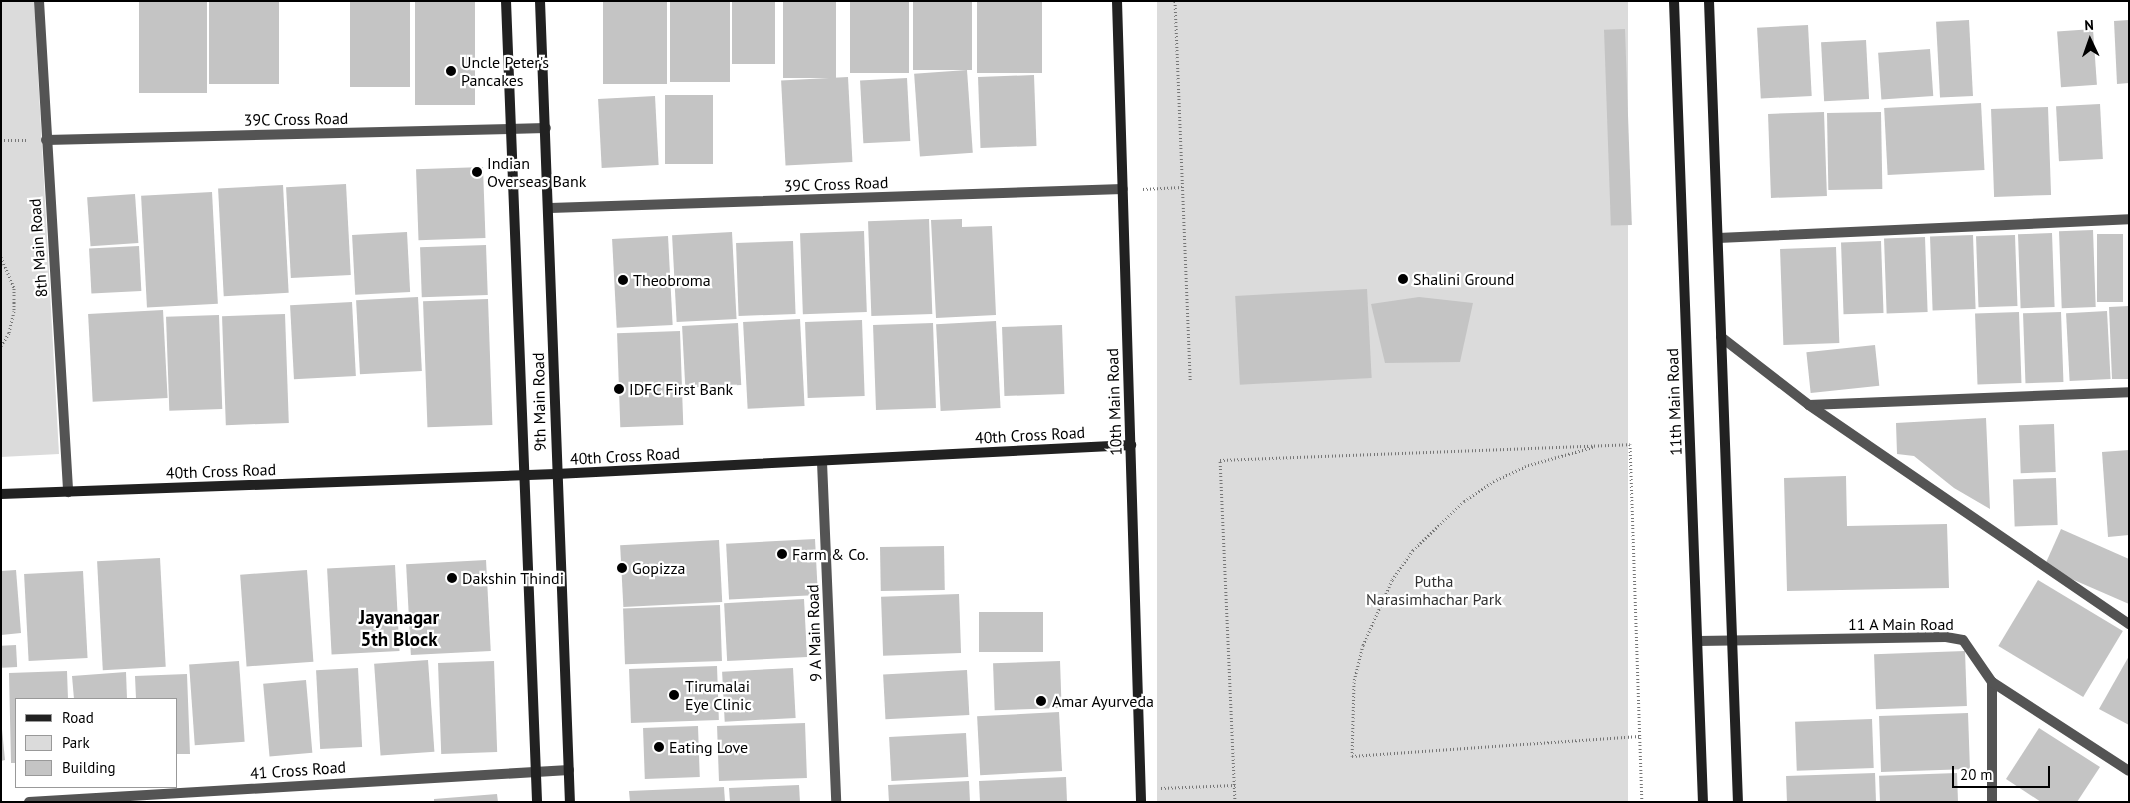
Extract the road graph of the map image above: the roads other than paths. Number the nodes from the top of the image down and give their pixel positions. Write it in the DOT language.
graph roads {
  1 [pos="40,1"];
  2 [pos="506,1"];
  3 [pos="540,1"];
  4 [pos="1117,1"];
  5 [pos="1674,1"];
  6 [pos="1709,1"];
  7 [pos="546,128"];
  8 [pos="510,129"];
  9 [pos="46,140"];
  10 [pos="1122,189"];
  11 [pos="550,208"];
  12 [pos="2129,220"];
  13 [pos="1718,238"];
  14 [pos="1721,337"];
  15 [pos="2129,392"];
  16 [pos="1809,405"];
  17 [pos="1131,445"];
  18 [pos="822,462"];
  19 [pos="556,474"];
  20 [pos="524,475"];
  21 [pos="68,492"];
  22 [pos="1,494"];
  23 [pos="2129,624"];
  24 [pos="1698,641"];
  25 [pos="1732,641"];
  26 [pos="1992,682"];
  27 [pos="536,770"];
  28 [pos="569,770"];
  29 [pos="2129,771"];
  30 [pos="29,802"];
  31 [pos="537,802"];
  32 [pos="570,802"];
  33 [pos="836,802"];
  34 [pos="1141,802"];
  35 [pos="1703,802"];
  36 [pos="1738,802"];
  37 [pos="1992,802"];
  1 -- 9 [label="street, 8th Main Road"];
  2 -- 8 [label="main road, 9th Main Road"];
  3 -- 7 [label="main road, 9th Main Road"];
  4 -- 10 [label="main road, 10th Main Road"];
  5 -- 24 [label="main road, 11th Main Road"];
  6 -- 13 [label="main road"];
  7 -- 8 [label="street, 39C Cross Road"];
  7 -- 11 [label="main road, 9th Main Road"];
  8 -- 9 [label="street, 39C Cross Road"];
  8 -- 20 [label="main road, 9th Main Road"];
  9 -- 21 [label="street, 8th Main Road"];
  10 -- 11 [label="street, 39C Cross Road"];
  10 -- 17 [label="main road, 10th Main Road"];
  11 -- 19 [label="main road, 9th Main Road"];
  12 -- 13 [label="street"];
  13 -- 14 [label="main road"];
  14 -- 16 [label="street"];
  14 -- 25 [label="main road"];
  15 -- 16 [label="street"];
  16 -- 23 [label="street"];
  17 -- 18 [label="main road, 40th Cross Road"];
  17 -- 34 [label="main road, 10th Main Road"];
  18 -- 19 [label="main road, 40th Cross Road"];
  18 -- 33 [label="street, 9 A Main Road"];
  19 -- 20 [label="main road, 40th Cross Road"];
  19 -- 28 [label="main road, 9th Main Road"];
  20 -- 21 [label="main road, 40th Cross Road"];
  20 -- 27 [label="main road, 9th Main Road"];
  21 -- 22 [label="main road, 40th Cross Road"];
  24 -- 25 [label="street, 11 A Main Road"];
  24 -- 35 [label="main road, 11th Main Road"];
  25 -- 26 [label="street, 11 A Main Road"];
  25 -- 36 [label="main road"];
  26 -- 29 [label="street"];
  26 -- 37 [label="street"];
  27 -- 28 [label="street, 41 Cross Road"];
  27 -- 30 [label="street, 41 Cross Road"];
  27 -- 31 [label="main road, 9th Main Road"];
  28 -- 32 [label="main road, 9th Main Road"];
}
